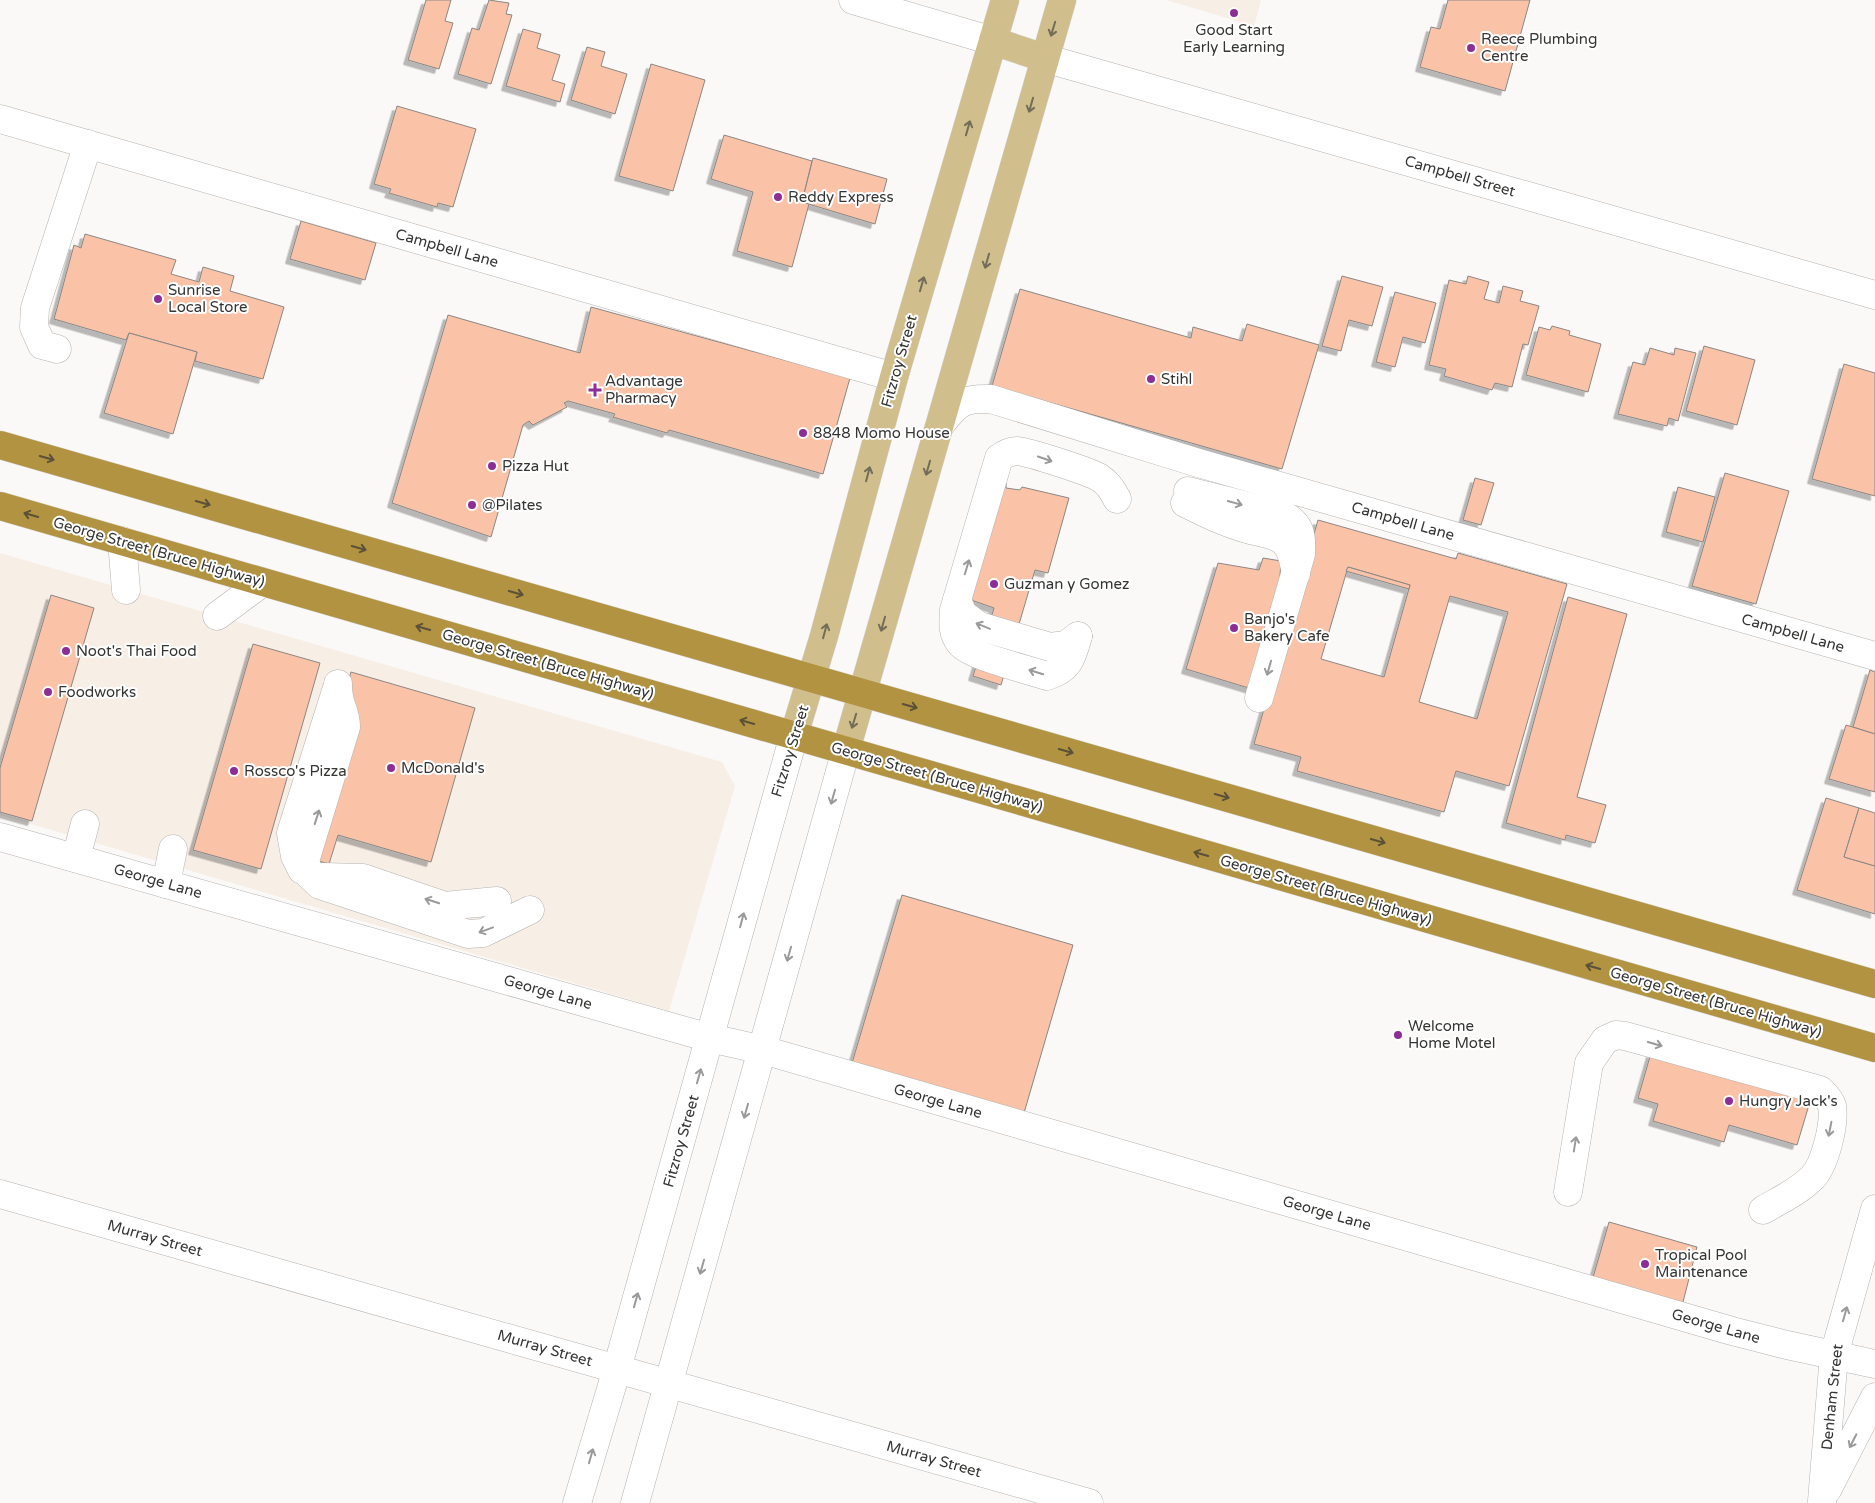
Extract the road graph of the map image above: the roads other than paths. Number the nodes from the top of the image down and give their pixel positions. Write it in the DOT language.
graph roads {
  1 [pos="853,0"];
  2 [pos="1005,0"];
  3 [pos="1062,0"];
  4 [pos="993,41"];
  5 [pos="1044,58"];
  6 [pos="0,119"];
  7 [pos="88,144"];
  8 [pos="1875,295"];
  9 [pos="57,349"];
  10 [pos="961,353"];
  11 [pos="894,376"];
  12 [pos="941,424"];
  13 [pos="0,445"];
  14 [pos="1186,496"];
  15 [pos="1323,498"];
  16 [pos="1117,499"];
  17 [pos="0,506"];
  18 [pos="122,541"];
  19 [pos="264,582"];
  20 [pos="126,590"];
  21 [pos="217,616"];
  22 [pos="1078,636"];
  23 [pos="1875,656"];
  24 [pos="812,678"];
  25 [pos="338,684"];
  26 [pos="863,692"];
  27 [pos="1259,698"];
  28 [pos="794,735"];
  29 [pos="846,750"];
  30 [pos="85,824"];
  31 [pos="0,837"];
  32 [pos="173,849"];
  33 [pos="76,858"];
  34 [pos="315,880"];
  35 [pos="166,884"];
  36 [pos="497,901"];
  37 [pos="530,910"];
  38 [pos="1875,984"];
  39 [pos="710,1038"];
  40 [pos="1875,1048"];
  41 [pos="763,1050"];
  42 [pos="1568,1192"];
  43 [pos="0,1194"];
  44 [pos="1875,1208"];
  45 [pos="1763,1210"];
  46 [pos="1834,1355"];
  47 [pos="1875,1364"];
  48 [pos="617,1368"];
  49 [pos="670,1383"];
  50 [pos="1875,1397"];
  51 [pos="1821,1502"];
  52 [pos="577,1503"];
  53 [pos="634,1503"];
  54 [pos="1089,1503"];
  1 -- 4 [label="street"];
  2 -- 4 [label="main road, Fitzroy Street"];
  3 -- 5 [label="main road, one-way"];
  4 -- 5 [label="main road"];
  11 -- 4 [label="main road, Fitzroy Street, one-way"];
  5 -- 8 [label="street, Campbell Street"];
  5 -- 10 [label="main road, one-way"];
  6 -- 7 [label="street, Campbell Lane"];
  7 -- 9 [label="street"];
  7 -- 11 [label="street, Campbell Lane"];
  10 -- 12 [label="main road"];
  10 -- 15 [label="street"];
  24 -- 11 [label="main road, Fitzroy Street, one-way"];
  12 -- 15 [label="street, Campbell Lane"];
  12 -- 26 [label="main road, one-way"];
  13 -- 24 [label="highway, one-way"];
  14 -- 27 [label="street, one-way"];
  15 -- 23 [label="street, Campbell Lane"];
  22 -- 16 [label="street, one-way"];
  18 -- 17 [label="highway, George Street (Bruce Highway), one-way"];
  18 -- 19 [label="highway, George Street (Bruce Highway)"];
  18 -- 20 [label="street"];
  19 -- 21 [label="street"];
  28 -- 19 [label="highway, George Street (Bruce Highway), one-way"];
  24 -- 26 [label="highway"];
  24 -- 28 [label="main road, Fitzroy Street"];
  25 -- 34 [label="street"];
  26 -- 29 [label="main road, one-way"];
  26 -- 38 [label="highway, one-way"];
  28 -- 29 [label="highway, George Street (Bruce Highway)"];
  39 -- 28 [label="street, Fitzroy Street, one-way"];
  40 -- 29 [label="highway, George Street (Bruce Highway), one-way"];
  29 -- 41 [label="street, one-way"];
  30 -- 33 [label="street"];
  31 -- 33 [label="street, George Lane"];
  32 -- 35 [label="street"];
  33 -- 35 [label="street, George Lane"];
  36 -- 34 [label="street, one-way"];
  37 -- 34 [label="street, one-way"];
  35 -- 39 [label="street, George Lane"];
  39 -- 41 [label="street, George Lane"];
  48 -- 39 [label="street, Fitzroy Street, one-way"];
  41 -- 46 [label="street, George Lane"];
  41 -- 49 [label="street, one-way"];
  42 -- 45 [label="street, one-way"];
  43 -- 48 [label="street, Murray Street"];
  46 -- 44 [label="street, Denham Street, one-way"];
  46 -- 47 [label="street, George Lane"];
  46 -- 51 [label="street, Denham Street"];
  48 -- 49 [label="street, Murray Street"];
  52 -- 48 [label="street, Fitzroy Street, one-way"];
  49 -- 53 [label="street"];
  49 -- 54 [label="street, Murray Street"];
  50 -- 51 [label="street, Denham Street, one-way"];
}
